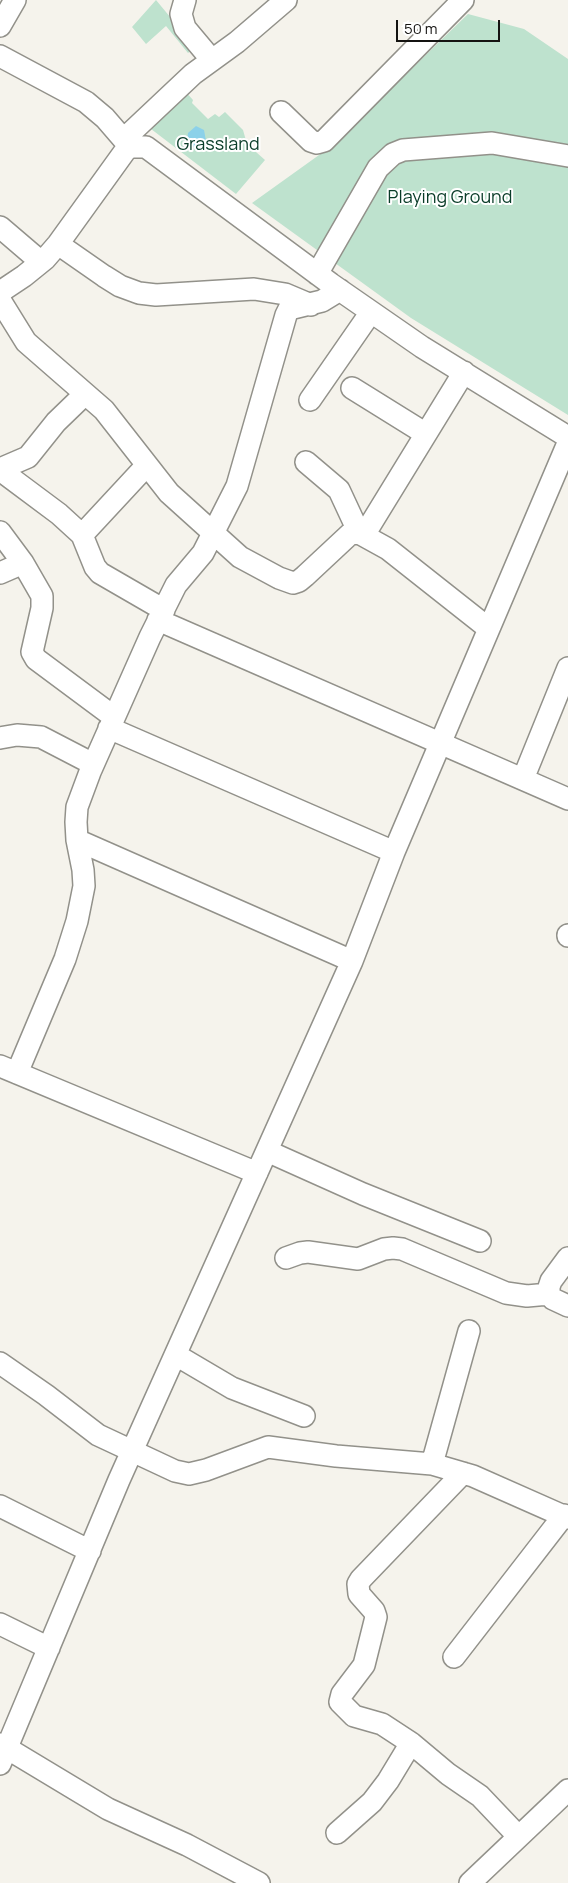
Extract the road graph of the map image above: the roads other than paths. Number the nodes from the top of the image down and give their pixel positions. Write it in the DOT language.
graph roads {
  1 [pos="15,0"];
  2 [pos="185,0"];
  3 [pos="286,0"];
  4 [pos="463,0"];
  5 [pos="0,26"];
  6 [pos="0,56"];
  7 [pos="211,59"];
  8 [pos="281,112"];
  9 [pos="127,143"];
  10 [pos="568,156"];
  11 [pos="0,227"];
  12 [pos="58,244"];
  13 [pos="41,262"];
  14 [pos="317,274"];
  15 [pos="340,290"];
  16 [pos="0,292"];
  17 [pos="0,300"];
  18 [pos="311,304"];
  19 [pos="371,312"];
  20 [pos="464,372"];
  21 [pos="352,388"];
  22 [pos="85,394"];
  23 [pos="310,400"];
  24 [pos="426,434"];
  25 [pos="568,437"];
  26 [pos="568,444"];
  27 [pos="306,462"];
  28 [pos="147,465"];
  29 [pos="0,469"];
  30 [pos="0,532"];
  31 [pos="214,534"];
  32 [pos="362,534"];
  33 [pos="82,535"];
  34 [pos="23,563"];
  35 [pos="0,573"];
  36 [pos="161,615"];
  37 [pos="488,628"];
  38 [pos="568,668"];
  39 [pos="112,722"];
  40 [pos="0,738"];
  41 [pos="441,742"];
  42 [pos="93,764"];
  43 [pos="523,779"];
  44 [pos="568,799"];
  45 [pos="77,840"];
  46 [pos="394,852"];
  47 [pos="352,961"];
  48 [pos="9,1070"];
  49 [pos="267,1151"];
  50 [pos="257,1173"];
  51 [pos="480,1241"];
  52 [pos="286,1258"];
  53 [pos="568,1258"];
  54 [pos="549,1294"];
  55 [pos="568,1306"];
  56 [pos="469,1331"];
  57 [pos="176,1355"];
  58 [pos="0,1363"];
  59 [pos="304,1416"];
  60 [pos="133,1451"];
  61 [pos="432,1464"];
  62 [pos="463,1473"];
  63 [pos="0,1506"];
  64 [pos="566,1516"];
  65 [pos="90,1551"];
  66 [pos="0,1624"];
  67 [pos="49,1648"];
  68 [pos="454,1657"];
  69 [pos="410,1743"];
  70 [pos="2,1752"];
  71 [pos="568,1790"];
  72 [pos="337,1833"];
  73 [pos="518,1836"];
  74 [pos="259,1883"];
  75 [pos="470,1883"];
  1 -- 5 [label="street"];
  2 -- 7 [label="street"];
  3 -- 7 [label="street"];
  4 -- 8 [label="street"];
  6 -- 9 [label="street"];
  7 -- 9 [label="street"];
  9 -- 12 [label="street"];
  9 -- 14 [label="street"];
  10 -- 14 [label="street"];
  11 -- 13 [label="street"];
  12 -- 13 [label="street"];
  12 -- 18 [label="street"];
  13 -- 16 [label="street"];
  14 -- 15 [label="street"];
  15 -- 18 [label="street"];
  15 -- 19 [label="street"];
  17 -- 22 [label="street"];
  18 -- 31 [label="street"];
  19 -- 20 [label="street"];
  19 -- 23 [label="street"];
  20 -- 24 [label="street"];
  20 -- 25 [label="street"];
  21 -- 24 [label="street"];
  22 -- 28 [label="street"];
  22 -- 29 [label="street"];
  24 -- 32 [label="street"];
  26 -- 37 [label="street"];
  27 -- 32 [label="street"];
  28 -- 31 [label="street"];
  28 -- 33 [label="street"];
  29 -- 33 [label="street"];
  30 -- 34 [label="street"];
  31 -- 32 [label="street"];
  31 -- 36 [label="street"];
  32 -- 37 [label="street"];
  33 -- 36 [label="street"];
  34 -- 35 [label="street"];
  34 -- 39 [label="street"];
  36 -- 39 [label="street"];
  36 -- 41 [label="street"];
  37 -- 41 [label="street"];
  38 -- 43 [label="street"];
  39 -- 42 [label="street"];
  39 -- 46 [label="street"];
  40 -- 42 [label="street"];
  41 -- 43 [label="street"];
  41 -- 46 [label="street"];
  42 -- 45 [label="street"];
  43 -- 44 [label="street"];
  45 -- 47 [label="street"];
  45 -- 48 [label="street"];
  46 -- 47 [label="street"];
  47 -- 49 [label="street"];
  48 -- 50 [label="street"];
  49 -- 50 [label="street"];
  49 -- 51 [label="street"];
  50 -- 57 [label="street"];
  52 -- 54 [label="street"];
  53 -- 54 [label="street"];
  54 -- 55 [label="street"];
  56 -- 61 [label="street"];
  57 -- 59 [label="street"];
  57 -- 60 [label="street"];
  58 -- 60 [label="street"];
  60 -- 61 [label="street"];
  60 -- 65 [label="street"];
  61 -- 62 [label="street"];
  62 -- 64 [label="street"];
  62 -- 69 [label="street"];
  63 -- 65 [label="street"];
  64 -- 68 [label="street"];
  65 -- 67 [label="street"];
  66 -- 67 [label="street"];
  67 -- 70 [label="street"];
  69 -- 72 [label="street"];
  69 -- 73 [label="street"];
  70 -- 74 [label="street"];
  71 -- 73 [label="street"];
  73 -- 75 [label="street"];
}
